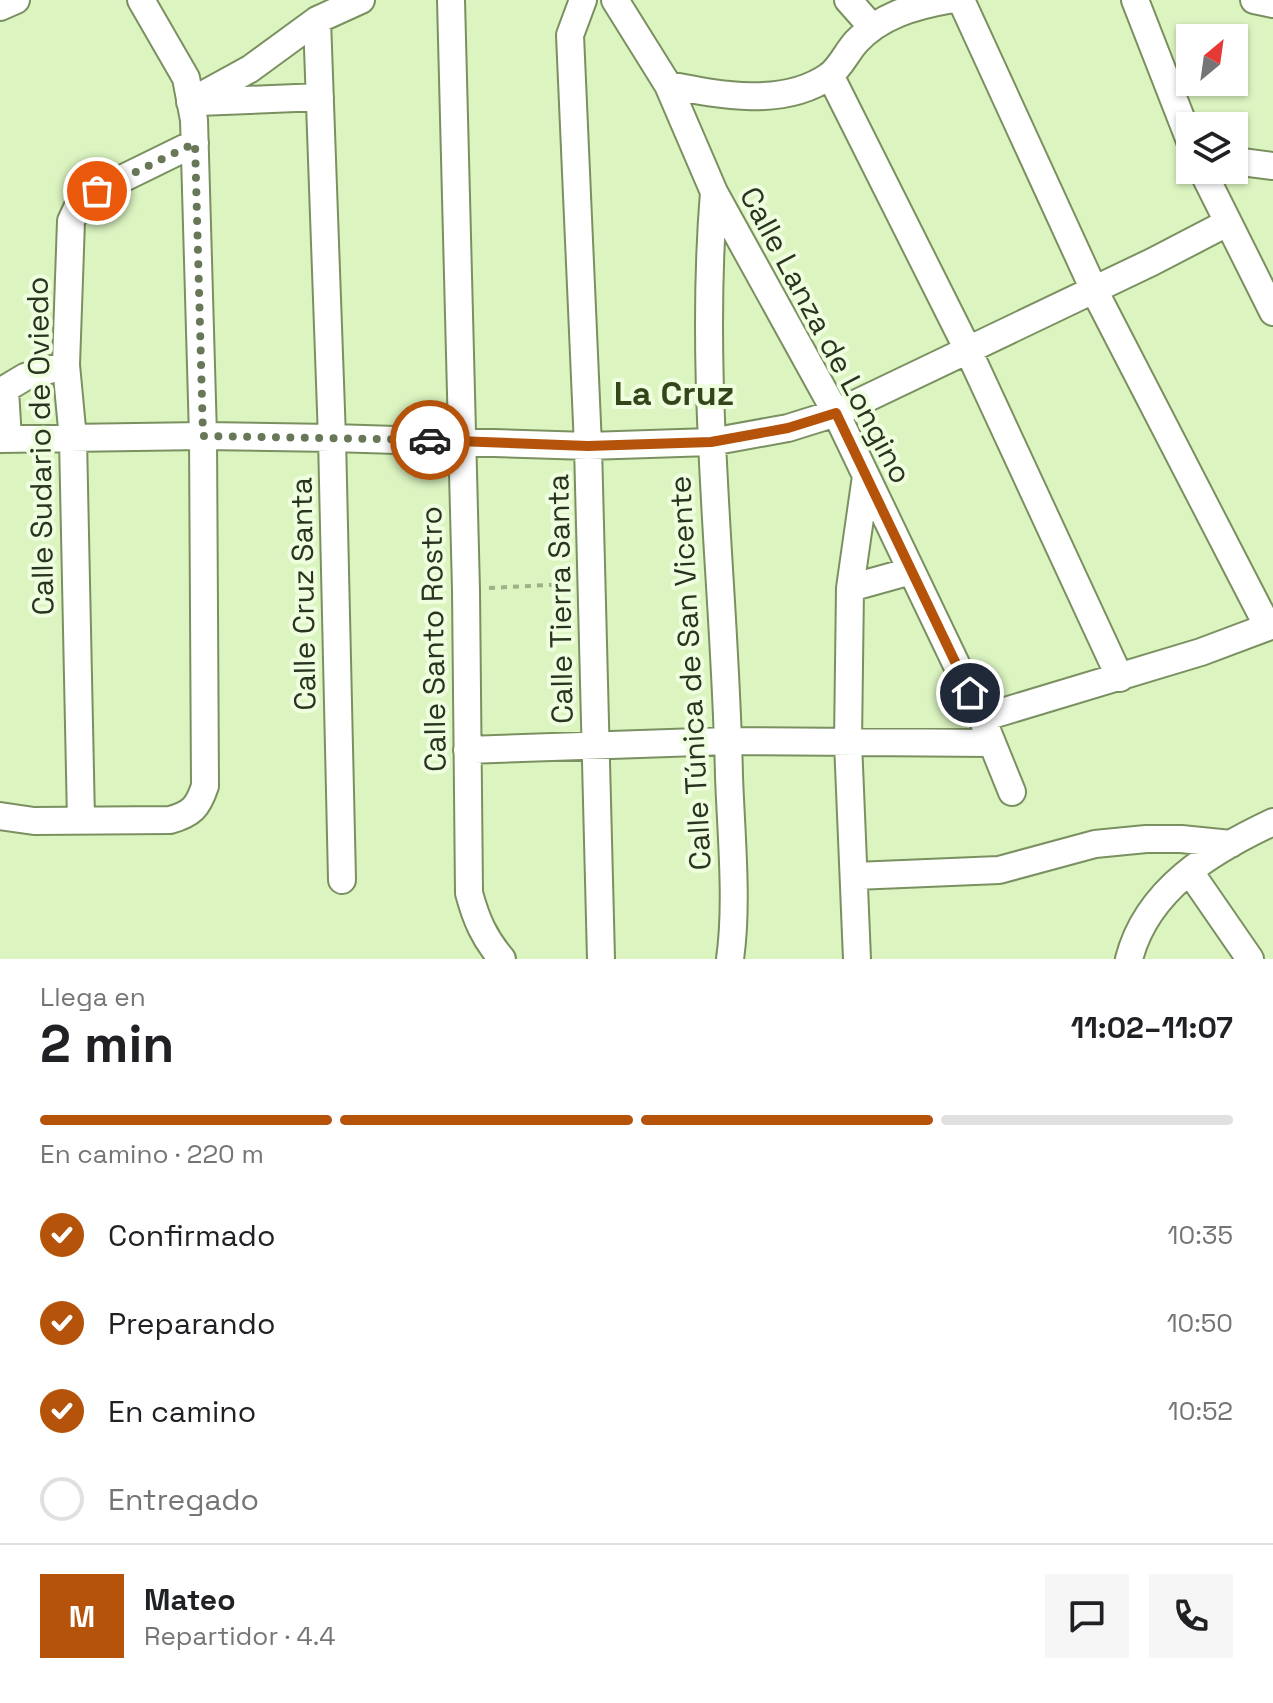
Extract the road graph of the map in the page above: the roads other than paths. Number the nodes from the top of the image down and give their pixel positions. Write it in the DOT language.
graph roads {
  1 [pos="16,0"];
  2 [pos="141,0"];
  3 [pos="361,0"];
  4 [pos="451,0"];
  5 [pos="583,0"];
  6 [pos="615,0"];
  7 [pos="848,0"];
  8 [pos="948,0"];
  9 [pos="961,0"];
  10 [pos="1135,0"];
  11 [pos="1256,0"];
  12 [pos="1273,4"];
  13 [pos="0,7"];
  14 [pos="317,20"];
  15 [pos="871,26"];
  16 [pos="830,75"];
  17 [pos="668,85"];
  18 [pos="188,90"];
  19 [pos="320,97"];
  20 [pos="1179,112"];
  21 [pos="195,143"];
  22 [pos="1248,163"];
  23 [pos="1273,166"];
  24 [pos="1209,184"];
  25 [pos="714,192"];
  26 [pos="1227,223"];
  27 [pos="1094,290"];
  28 [pos="1271,303"];
  29 [pos="968,350"];
  30 [pos="66,365"];
  31 [pos="3,391"];
  32 [pos="836,413"];
  33 [pos="203,436"];
  34 [pos="332,438"];
  35 [pos="4,439"];
  36 [pos="73,439"];
  37 [pos="461,441"];
  38 [pos="711,442"];
  39 [pos="588,446"];
  40 [pos="866,476"];
  41 [pos="911,571"];
  42 [pos="850,588"];
  43 [pos="1271,626"];
  44 [pos="1120,678"];
  45 [pos="986,730"];
  46 [pos="728,741"];
  47 [pos="848,742"];
  48 [pos="596,747"];
  49 [pos="467,750"];
  50 [pos="1012,792"];
  51 [pos="0,816"];
  52 [pos="81,820"];
  53 [pos="1273,822"];
  54 [pos="1231,844"];
  55 [pos="1190,872"];
  56 [pos="855,876"];
  57 [pos="342,880"];
  58 [pos="502,959"];
  59 [pos="601,959"];
  60 [pos="730,959"];
  61 [pos="857,959"];
  62 [pos="1129,959"];
  63 [pos="1250,959"];
  1 -- 13 [label="street"];
  2 -- 18 [label="street"];
  3 -- 14 [label="street"];
  4 -- 37 [label="street, Calle Santo Rostro"];
  5 -- 39 [label="street, Calle Tierra Santa"];
  6 -- 17 [label="street, Calle Lanza de Longino"];
  7 -- 15 [label="street"];
  8 -- 15 [label="street"];
  9 -- 27 [label="street"];
  10 -- 20 [label="street"];
  11 -- 12 [label="street"];
  14 -- 18 [label="street"];
  14 -- 19 [label="street, Calle Cruz Santa"];
  15 -- 16 [label="street"];
  16 -- 17 [label="street"];
  16 -- 29 [label="street"];
  17 -- 25 [label="street, Calle Lanza de Longino"];
  18 -- 19 [label="street"];
  18 -- 21 [label="street"];
  19 -- 34 [label="street, Calle Cruz Santa"];
  21 -- 30 [label="street, Calle Sudario de Oviedo"];
  21 -- 33 [label="street"];
  22 -- 23 [label="street"];
  24 -- 26 [label="street"];
  25 -- 32 [label="street, Calle Lanza de Longino"];
  25 -- 38 [label="street, Calle Túnica de San Vicente"];
  26 -- 27 [label="street"];
  26 -- 28 [label="street"];
  27 -- 29 [label="street"];
  27 -- 43 [label="street"];
  29 -- 32 [label="street"];
  29 -- 44 [label="street"];
  30 -- 31 [label="street"];
  30 -- 36 [label="street, Calle Sudario de Oviedo"];
  31 -- 35 [label="street"];
  32 -- 38 [label="street"];
  32 -- 40 [label="street, Calle Lanza de Longino"];
  33 -- 34 [label="street"];
  33 -- 36 [label="street"];
  33 -- 52 [label="street"];
  34 -- 37 [label="street"];
  34 -- 57 [label="street, Calle Cruz Santa"];
  35 -- 36 [label="street"];
  36 -- 52 [label="street, Calle Sudario de Oviedo"];
  37 -- 39 [label="street"];
  37 -- 49 [label="street, Calle Santo Rostro"];
  38 -- 39 [label="street"];
  38 -- 46 [label="street, Calle Túnica de San Vicente"];
  39 -- 48 [label="street, Calle Tierra Santa"];
  40 -- 41 [label="street, Calle Lanza de Longino"];
  40 -- 42 [label="street"];
  41 -- 42 [label="street"];
  41 -- 45 [label="street, Calle Lanza de Longino"];
  42 -- 47 [label="street"];
  43 -- 44 [label="street"];
  44 -- 45 [label="street"];
  45 -- 47 [label="street"];
  45 -- 50 [label="street, Calle Lanza de Longino"];
  46 -- 47 [label="street"];
  46 -- 48 [label="street"];
  46 -- 60 [label="street, Calle Túnica de San Vicente"];
  47 -- 56 [label="street"];
  48 -- 49 [label="street"];
  48 -- 59 [label="street, Calle Tierra Santa"];
  49 -- 58 [label="street, Calle Santo Rostro"];
  51 -- 52 [label="street"];
  53 -- 54 [label="street"];
  54 -- 55 [label="street"];
  54 -- 56 [label="street"];
  55 -- 62 [label="street"];
  55 -- 63 [label="street"];
  56 -- 61 [label="street"];
}
